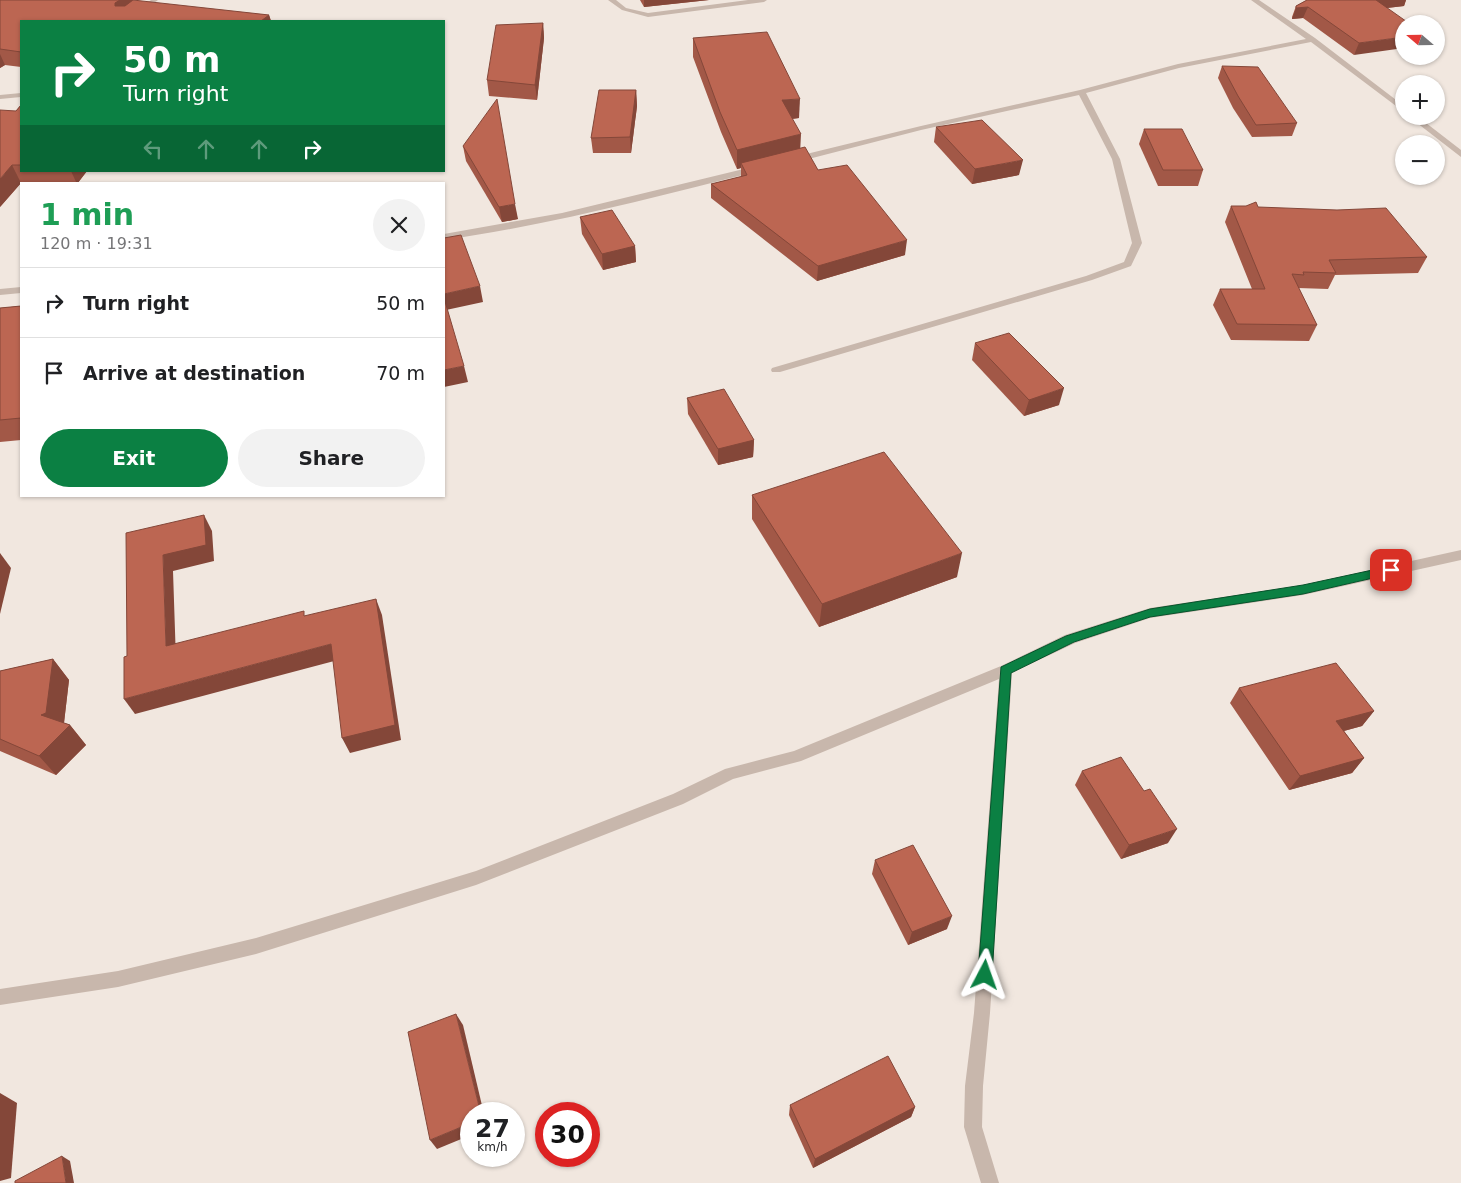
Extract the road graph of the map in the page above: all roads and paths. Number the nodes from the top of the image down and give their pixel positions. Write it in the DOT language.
graph roads {
  1 [pos="155,0"];
  2 [pos="611,0"];
  3 [pos="764,0"];
  4 [pos="1254,0"];
  5 [pos="127,20"];
  6 [pos="1312,40"];
  7 [pos="1081,92"];
  8 [pos="20,95"];
  9 [pos="0,97"];
  10 [pos="1395,103"];
  11 [pos="1424,125"];
  12 [pos="1461,154"];
  13 [pos="781,163"];
  14 [pos="762,167"];
  15 [pos="445,238"];
  16 [pos="20,290"];
  17 [pos="0,292"];
  18 [pos="776,370"];
  19 [pos="1461,555"];
  20 [pos="1006,670"];
  21 [pos="0,997"];
  22 [pos="990,1183"];
  1 -- 5 [label="street"];
  2 -- 3 [label="street"];
  4 -- 6 [label="street"];
  6 -- 7 [label="street"];
  6 -- 10 [label="street"];
  7 -- 13 [label="street"];
  7 -- 18 [label="street"];
  8 -- 9 [label="street"];
  11 -- 12 [label="street"];
  14 -- 15 [label="street"];
  16 -- 17 [label="street"];
  19 -- 20 [label="street"];
  20 -- 21 [label="street"];
  20 -- 22 [label="street"];
}
